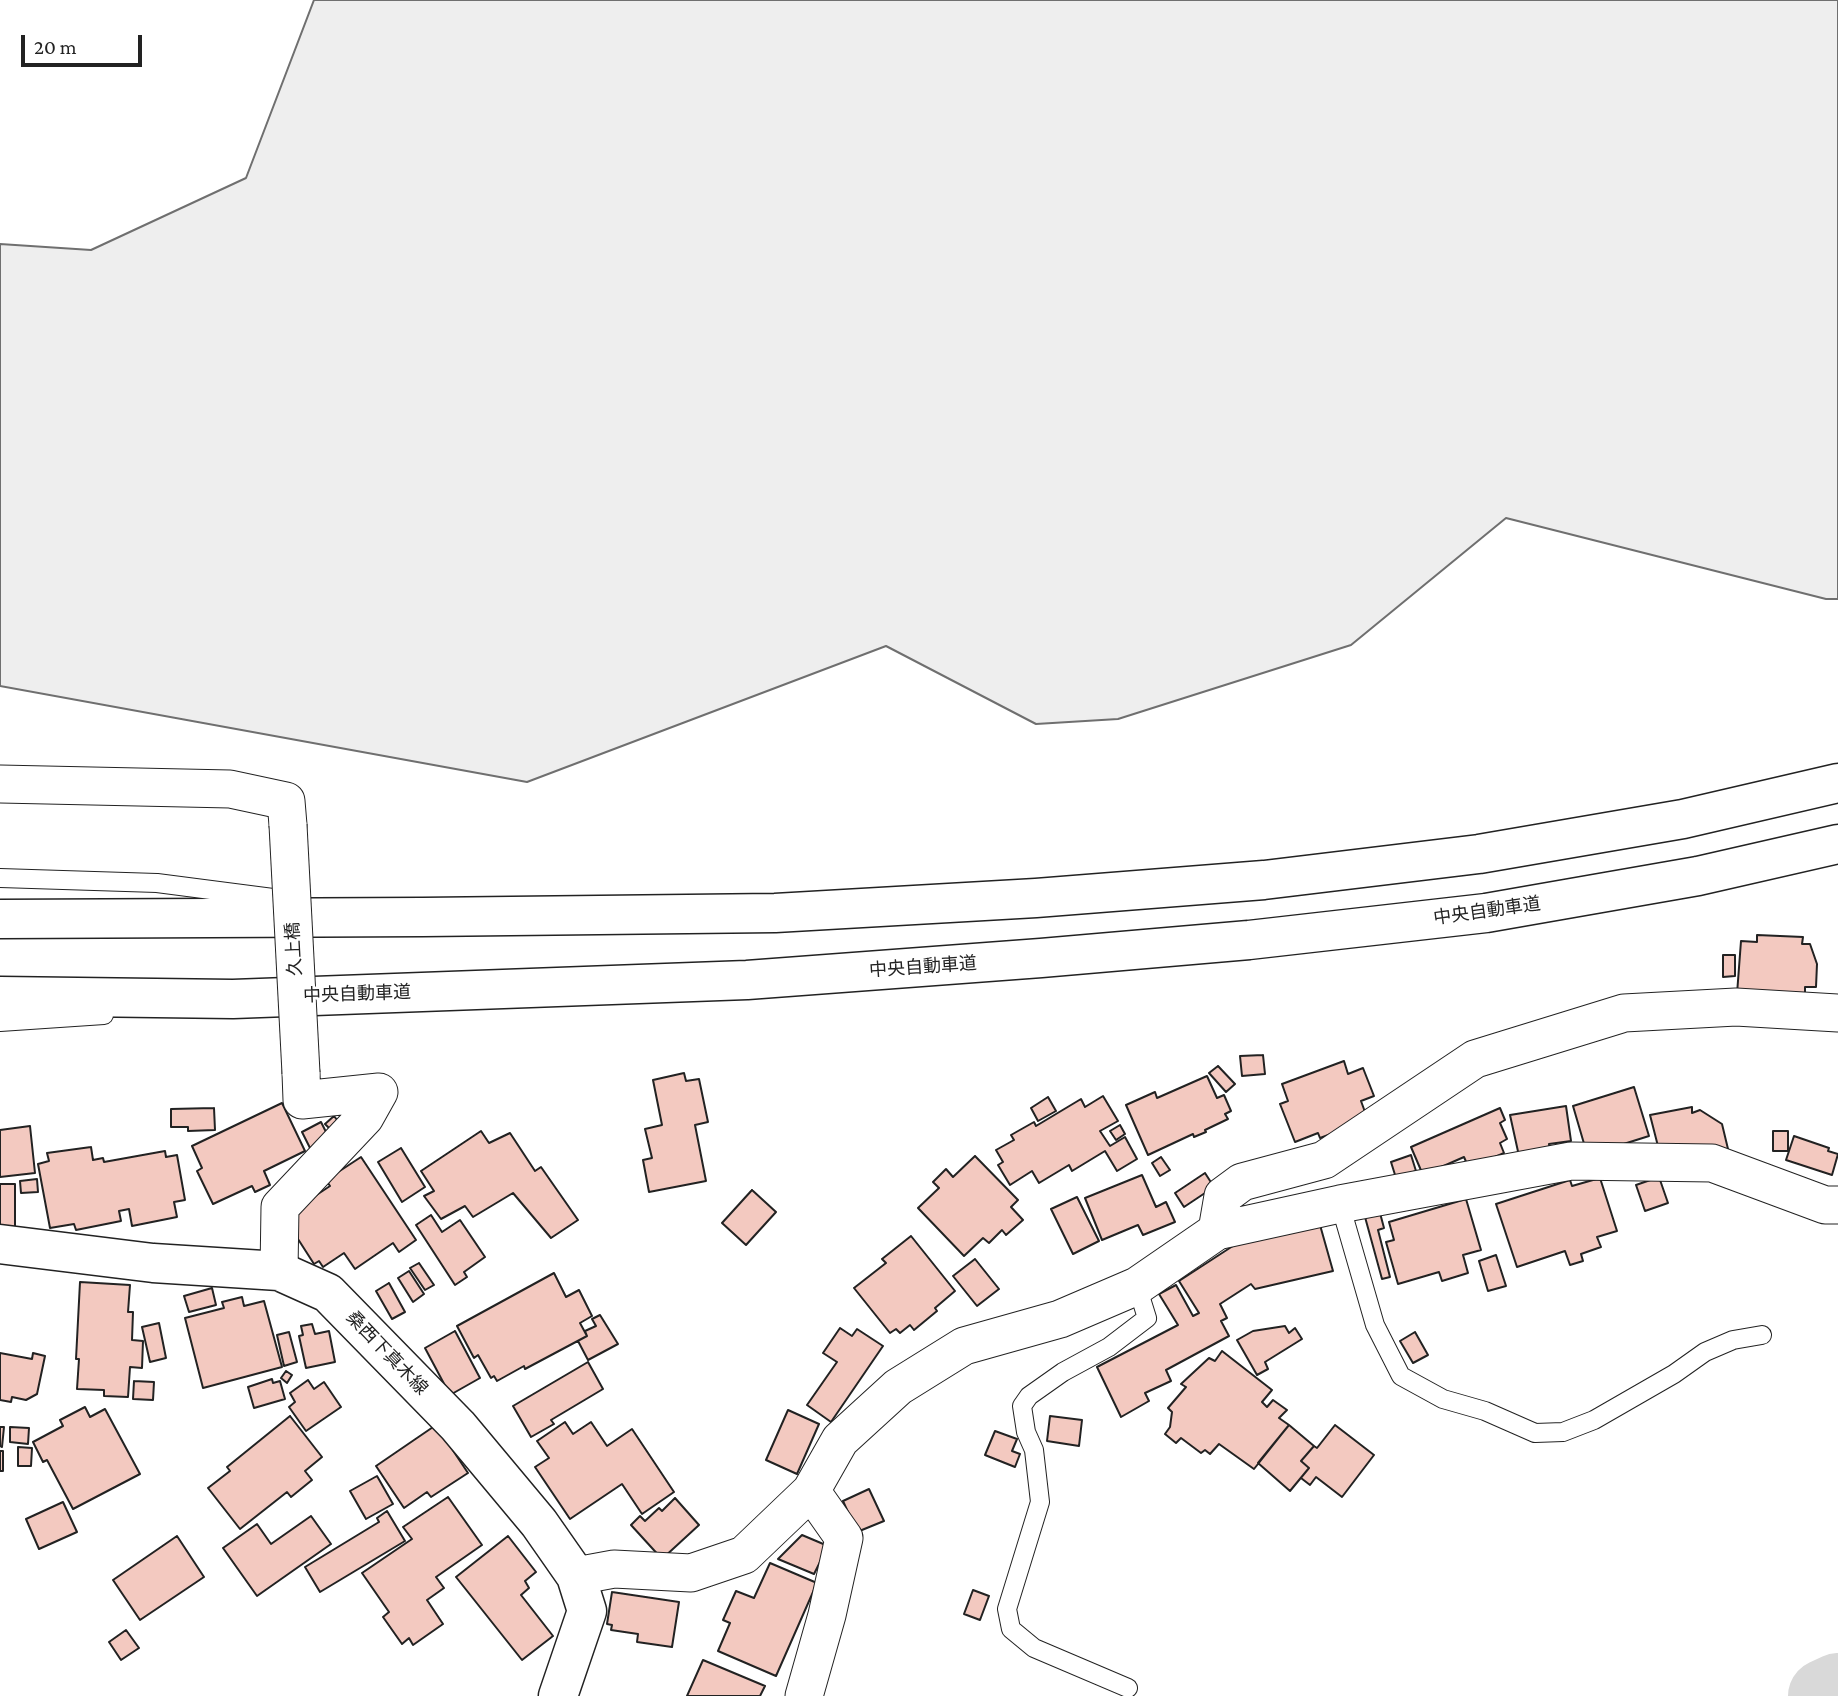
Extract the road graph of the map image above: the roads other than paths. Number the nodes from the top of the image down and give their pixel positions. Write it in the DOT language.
graph roads {
  1 [pos="1838,783"];
  2 [pos="0,784"];
  3 [pos="1838,844"];
  4 [pos="0,878"];
  5 [pos="423,918"];
  6 [pos="0,919"];
  7 [pos="449,991"];
  8 [pos="0,996"];
  9 [pos="1838,1013"];
  10 [pos="0,1022"];
  11 [pos="1340,1204"];
  12 [pos="1838,1205"];
  13 [pos="1217,1231"];
  14 [pos="0,1244"];
  15 [pos="279,1271"];
  16 [pos="1137,1286"];
  17 [pos="1762,1335"];
  18 [pos="811,1491"];
  19 [pos="576,1576"];
  20 [pos="1128,1688"];
  21 [pos="558,1696"];
  22 [pos="804,1696"];
  1 -- 5 [label="main road"];
  2 -- 15 [label="street, 久上橋, bridge"];
  3 -- 7 [label="main road, 中央自動車道"];
  4 -- 5 [label="lane"];
  5 -- 6 [label="main road"];
  7 -- 8 [label="main road, 中央自動車道"];
  7 -- 10 [label="lane"];
  9 -- 13 [label="street"];
  11 -- 12 [label="street"];
  11 -- 13 [label="street"];
  11 -- 17 [label="lane"];
  13 -- 16 [label="street"];
  14 -- 15 [label="main road, 桑西下真木線"];
  15 -- 19 [label="main road, 桑西下真木線"];
  16 -- 18 [label="street"];
  16 -- 20 [label="lane"];
  18 -- 19 [label="street"];
  18 -- 22 [label="street"];
  19 -- 21 [label="main road, 桑西下真木線"];
}
